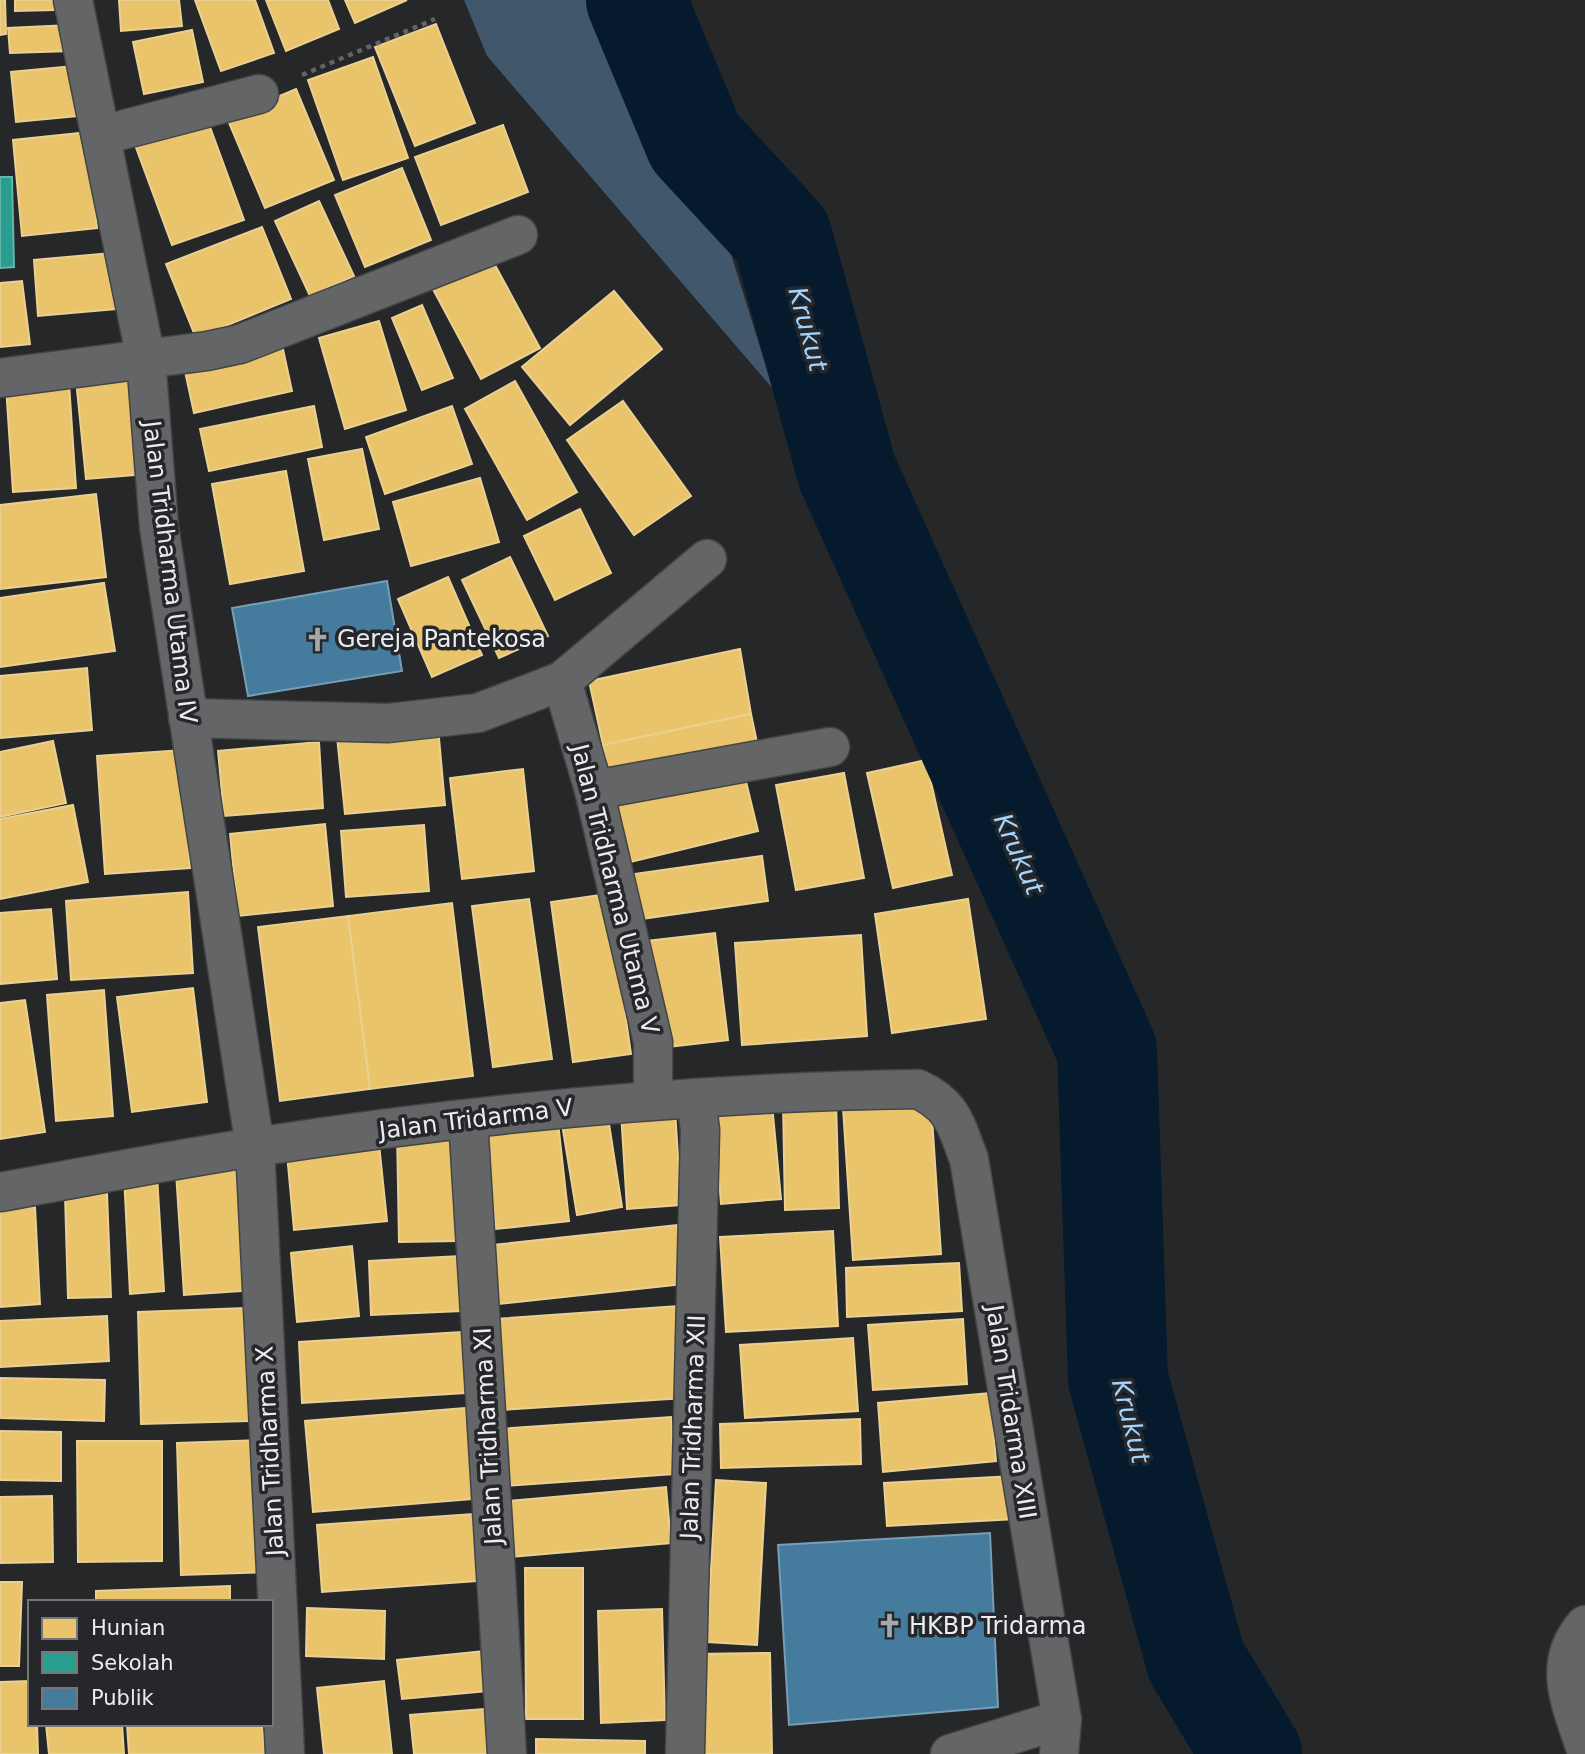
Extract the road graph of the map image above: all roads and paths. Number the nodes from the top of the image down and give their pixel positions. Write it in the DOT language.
graph roads {
  1 [pos="73,0"];
  2 [pos="435,19"];
  3 [pos="259,94"];
  4 [pos="103,135"];
  5 [pos="518,235"];
  6 [pos="146,359"];
  7 [pos="0,378"];
  8 [pos="708,559"];
  9 [pos="562,681"];
  10 [pos="188,718"];
  11 [pos="830,747"];
  12 [pos="594,790"];
  13 [pos="653,1100"];
  14 [pos="696,1100"];
  15 [pos="949,1108"];
  16 [pos="468,1119"];
  17 [pos="255,1147"];
  18 [pos="0,1192"];
  19 [pos="1585,1625"];
  20 [pos="1060,1737"];
  21 [pos="1585,1747"];
  22 [pos="285,1754"];
  23 [pos="507,1754"];
  24 [pos="685,1754"];
  25 [pos="950,1754"];
  1 -- 4 [label="street, Jalan Tridharma Utama IV"];
  2 -- 3 [label="path"];
  3 -- 4 [label="street"];
  4 -- 6 [label="street, Jalan Tridharma Utama IV"];
  5 -- 6 [label="street"];
  6 -- 7 [label="street"];
  6 -- 10 [label="street, Jalan Tridharma Utama IV"];
  8 -- 9 [label="street"];
  9 -- 10 [label="street"];
  9 -- 12 [label="street, Jalan Tridharma Utama V"];
  10 -- 17 [label="street, Jalan Tridharma Utama IV"];
  11 -- 12 [label="street"];
  12 -- 13 [label="street, Jalan Tridharma Utama V"];
  13 -- 14 [label="street, Jalan Tridarma V"];
  13 -- 16 [label="street, Jalan Tridarma V"];
  14 -- 15 [label="street, Jalan Tridarma V"];
  14 -- 24 [label="street, Jalan Tridharma XII"];
  15 -- 20 [label="street, Jalan Tridarma XIII"];
  16 -- 17 [label="street, Jalan Tridarma V"];
  16 -- 23 [label="street, Jalan Tridharma XI"];
  17 -- 18 [label="street, Jalan Tridarma V"];
  17 -- 22 [label="street, Jalan Tridharma X"];
  19 -- 21 [label="street"];
  20 -- 25 [label="street"];
}
